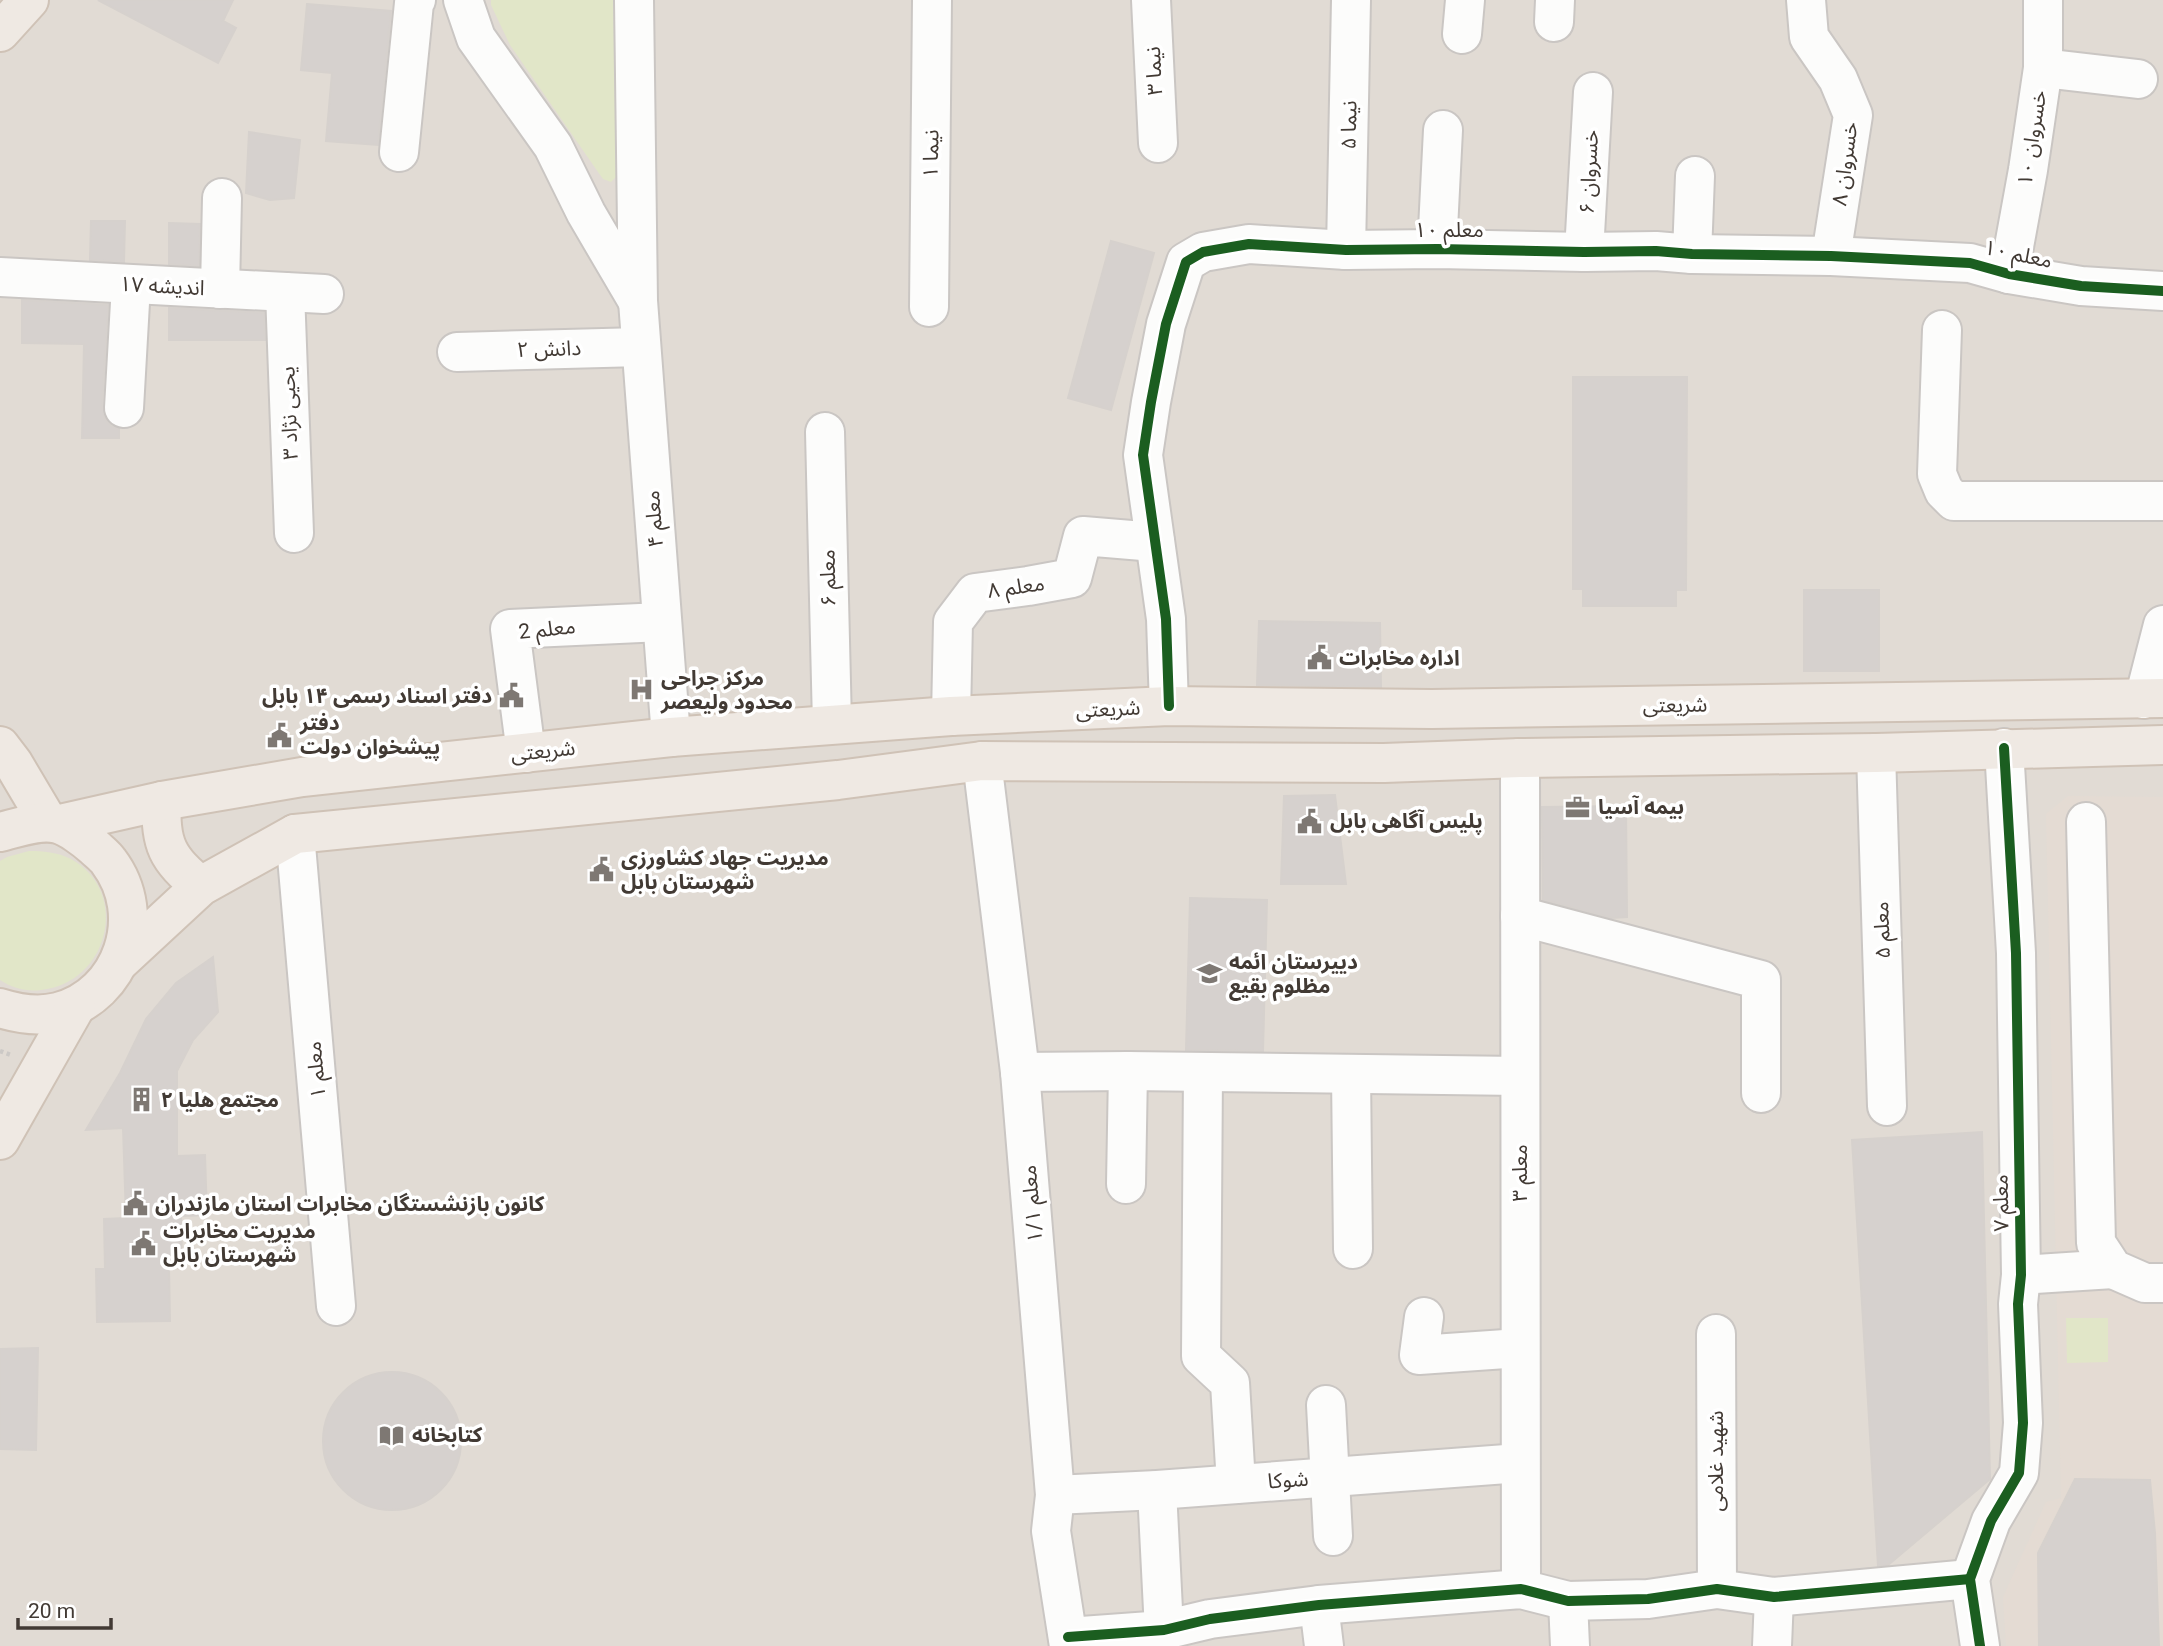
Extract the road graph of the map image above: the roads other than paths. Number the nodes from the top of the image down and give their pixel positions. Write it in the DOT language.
graph roads {
  1 [pos="16,0"];
  2 [pos="29,0"];
  3 [pos="416,0"];
  4 [pos="463,0"];
  5 [pos="634,0"];
  6 [pos="932,0"];
  7 [pos="1151,0"];
  8 [pos="1351,0"];
  9 [pos="1806,0"];
  10 [pos="2043,0"];
  11 [pos="0,3"];
  12 [pos="0,32"];
  13 [pos="2043,68"];
  14 [pos="2138,79"];
  15 [pos="1594,92"];
  16 [pos="1443,130"];
  17 [pos="1158,143"];
  18 [pos="399,152"];
  19 [pos="1695,176"];
  20 [pos="222,198"];
  21 [pos="1437,249"];
  22 [pos="1346,250"];
  23 [pos="1584,252"];
  24 [pos="1692,254"];
  25 [pos="1831,256"];
  26 [pos="2008,274"];
  27 [pos="0,277"];
  28 [pos="131,285"];
  29 [pos="220,289"];
  30 [pos="2163,291"];
  31 [pos="285,292"];
  32 [pos="324,294"];
  33 [pos="638,302"];
  34 [pos="929,307"];
  35 [pos="1942,330"];
  36 [pos="641,347"];
  37 [pos="457,352"];
  38 [pos="124,408"];
  39 [pos="825,432"];
  40 [pos="2163,500"];
  41 [pos="294,533"];
  42 [pos="1155,542"];
  43 [pos="662,622"];
  44 [pos="2163,625"];
  45 [pos="2153,699"];
  46 [pos="1169,706"];
  47 [pos="1384,709"];
  48 [pos="951,716"];
  49 [pos="831,724"];
  50 [pos="671,737"];
  51 [pos="2163,745"];
  52 [pos="0,746"];
  53 [pos="2004,748"];
  54 [pos="526,753"];
  55 [pos="1877,753"];
  56 [pos="1520,758"];
  57 [pos="982,761"];
  58 [pos="1384,764"];
  59 [pos="162,801"];
  60 [pos="2086,822"];
  61 [pos="54,823"];
  62 [pos="0,832"];
  63 [pos="295,834"];
  64 [pos="201,886"];
  65 [pos="1520,916"];
  66 [pos="120,961"];
  67 [pos="76,1006"];
  68 [pos="0,1008"];
  69 [pos="1128,1071"];
  70 [pos="1020,1072"];
  71 [pos="1203,1072"];
  72 [pos="1351,1074"];
  73 [pos="1520,1076"];
  74 [pos="1761,1093"];
  75 [pos="1887,1106"];
  76 [pos="5,1111"];
  77 [pos="1126,1184"];
  78 [pos="1353,1248"];
  79 [pos="2113,1269"];
  80 [pos="2021,1275"];
  81 [pos="2163,1283"];
  82 [pos="336,1306"];
  83 [pos="1424,1317"];
  84 [pos="1716,1334"];
  85 [pos="1520,1348"];
  86 [pos="1326,1405"];
  87 [pos="1520,1463"];
  88 [pos="1330,1477"];
  89 [pos="1236,1484"];
  90 [pos="1157,1490"];
  91 [pos="1055,1495"];
  92 [pos="1333,1536"];
  93 [pos="1970,1579"];
  94 [pos="1521,1589"];
  95 [pos="1717,1589"];
  96 [pos="1774,1597"];
  97 [pos="1568,1601"];
  98 [pos="1319,1605"];
  99 [pos="1164,1630"];
  100 [pos="1068,1641"];
  101 [pos="1324,1646"];
  102 [pos="1570,1646"];
  103 [pos="1772,1646"];
  104 [pos="1980,1646"];
  1 -- 11 [label="main road"];
  2 -- 12 [label="main road"];
  3 -- 18 [label="street"];
  4 -- 33 [label="street"];
  5 -- 33 [label="street, معلم ۴"];
  6 -- 34 [label="street, نیما ۱"];
  7 -- 17 [label="street, نیما ۳"];
  8 -- 22 [label="street, نیما ۵"];
  9 -- 25 [label="street, خسروان ۸"];
  10 -- 13 [label="street, خسروان ۱۰"];
  13 -- 14 [label="street"];
  13 -- 26 [label="street, خسروان ۱۰"];
  15 -- 23 [label="street, خسروان ۶"];
  16 -- 21 [label="street"];
  19 -- 24 [label="street"];
  20 -- 29 [label="street"];
  21 -- 22 [label="street, معلم ۱۰"];
  21 -- 23 [label="street, معلم ۱۰"];
  22 -- 42 [label="street, معلم ۱۰"];
  23 -- 24 [label="street, معلم ۱۰"];
  24 -- 25 [label="street, معلم ۱۰"];
  25 -- 26 [label="street, معلم ۱۰"];
  26 -- 30 [label="street, معلم ۱۰"];
  27 -- 28 [label="street, اندیشه ۱۷"];
  28 -- 29 [label="street, اندیشه ۱۷"];
  28 -- 38 [label="street"];
  29 -- 31 [label="street, اندیشه ۱۷"];
  31 -- 32 [label="street, اندیشه ۱۷"];
  31 -- 41 [label="street, یحیی نژاد ۳"];
  33 -- 36 [label="street, معلم ۴"];
  35 -- 40 [label="street"];
  36 -- 37 [label="street, دانش ۲"];
  36 -- 43 [label="street, معلم ۴"];
  39 -- 49 [label="street, معلم ۶"];
  42 -- 46 [label="street, معلم ۱۰"];
  42 -- 48 [label="street, معلم ۸"];
  43 -- 50 [label="street, معلم ۴"];
  43 -- 54 [label="street, معلم 2"];
  44 -- 45 [label="street"];
  45 -- 47 [label="main road, شریعتی"];
  46 -- 47 [label="main road, شریعتی"];
  46 -- 48 [label="main road, شریعتی"];
  47 -- 58 [label="main road"];
  48 -- 49 [label="main road, شریعتی"];
  49 -- 50 [label="main road, شریعتی"];
  50 -- 54 [label="main road, شریعتی"];
  51 -- 53 [label="main road"];
  52 -- 61 [label="main road"];
  53 -- 55 [label="main road"];
  53 -- 80 [label="street, معلم ۷"];
  54 -- 59 [label="main road, شریعتی"];
  55 -- 56 [label="main road"];
  55 -- 75 [label="street, معلم ۵"];
  56 -- 58 [label="main road"];
  56 -- 65 [label="street, معلم ۳"];
  57 -- 58 [label="main road"];
  57 -- 63 [label="main road"];
  57 -- 70 [label="street, معلم ۱/۱"];
  59 -- 61 [label="main road, شریعتی"];
  59 -- 64 [label="main road"];
  60 -- 79 [label="street"];
  61 -- 62 [label="main road, شریعتی"];
  61 -- 66 [label="main road"];
  63 -- 64 [label="main road"];
  63 -- 82 [label="street, معلم ۱"];
  64 -- 66 [label="main road"];
  65 -- 73 [label="street, معلم ۳"];
  65 -- 74 [label="street"];
  66 -- 67 [label="main road"];
  67 -- 68 [label="main road"];
  67 -- 76 [label="main road"];
  69 -- 70 [label="street"];
  69 -- 71 [label="street"];
  69 -- 77 [label="street"];
  70 -- 91 [label="street, معلم ۱/۱"];
  71 -- 72 [label="street"];
  71 -- 89 [label="street"];
  72 -- 73 [label="street"];
  72 -- 78 [label="street"];
  73 -- 85 [label="street, معلم ۳"];
  79 -- 80 [label="street"];
  79 -- 81 [label="street"];
  80 -- 93 [label="street, معلم ۷"];
  83 -- 85 [label="street"];
  84 -- 95 [label="street, شهید غلامی"];
  85 -- 87 [label="street, معلم ۳"];
  86 -- 88 [label="street"];
  87 -- 88 [label="street, شوکا"];
  87 -- 94 [label="street, معلم ۳"];
  88 -- 89 [label="street, شوکا"];
  88 -- 92 [label="street"];
  89 -- 90 [label="street, شوکا"];
  90 -- 91 [label="street, شوکا"];
  90 -- 99 [label="street"];
  91 -- 100 [label="street, معلم ۱/۱"];
  93 -- 96 [label="street"];
  93 -- 104 [label="street, معلم ۷"];
  94 -- 97 [label="street"];
  94 -- 98 [label="street"];
  95 -- 96 [label="street"];
  95 -- 97 [label="street"];
  96 -- 103 [label="street"];
  97 -- 102 [label="street"];
  98 -- 99 [label="street"];
  98 -- 101 [label="street"];
  99 -- 100 [label="street"];
}
